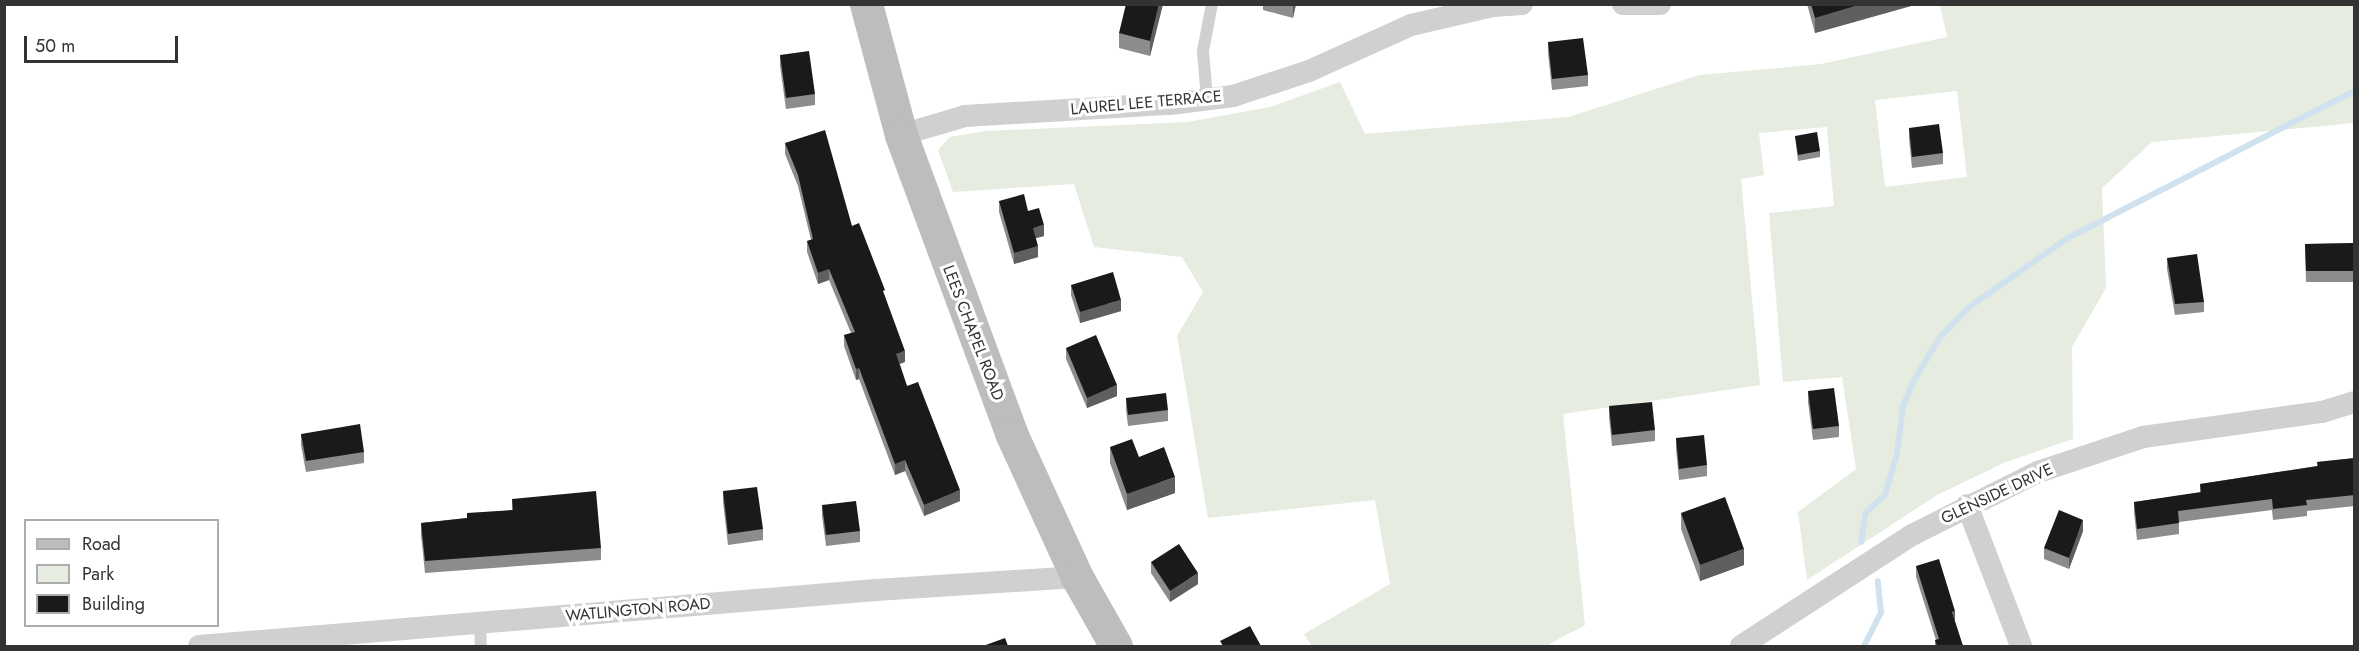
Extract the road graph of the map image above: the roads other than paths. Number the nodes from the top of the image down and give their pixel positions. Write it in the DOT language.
graph roads {
  1 [pos="866,4"];
  2 [pos="1212,4"];
  3 [pos="1522,4"];
  4 [pos="1623,4"];
  5 [pos="1660,4"];
  6 [pos="1478,7"];
  7 [pos="1207,99"];
  8 [pos="901,135"];
  9 [pos="2355,402"];
  10 [pos="1967,506"];
  11 [pos="1077,577"];
  12 [pos="480,623"];
  13 [pos="200,646"];
  14 [pos="481,646"];
  15 [pos="1116,646"];
  16 [pos="1741,646"];
  17 [pos="2021,646"];
  1 -- 8 [label="main road, LEES CHAPEL ROAD"];
  2 -- 7 [label="lane"];
  3 -- 6 [label="street, LAUREL LEE TERRACE"];
  4 -- 5 [label="street"];
  6 -- 7 [label="street, LAUREL LEE TERRACE"];
  7 -- 8 [label="street, LAUREL LEE TERRACE"];
  8 -- 11 [label="main road, LEES CHAPEL ROAD"];
  9 -- 10 [label="street, GLENSIDE DRIVE"];
  10 -- 16 [label="street, GLENSIDE DRIVE"];
  10 -- 17 [label="street"];
  11 -- 12 [label="street, WATLINGTON ROAD"];
  11 -- 15 [label="main road, LEES CHAPEL ROAD"];
  12 -- 13 [label="street, WATLINGTON ROAD"];
  12 -- 14 [label="lane"];
}
